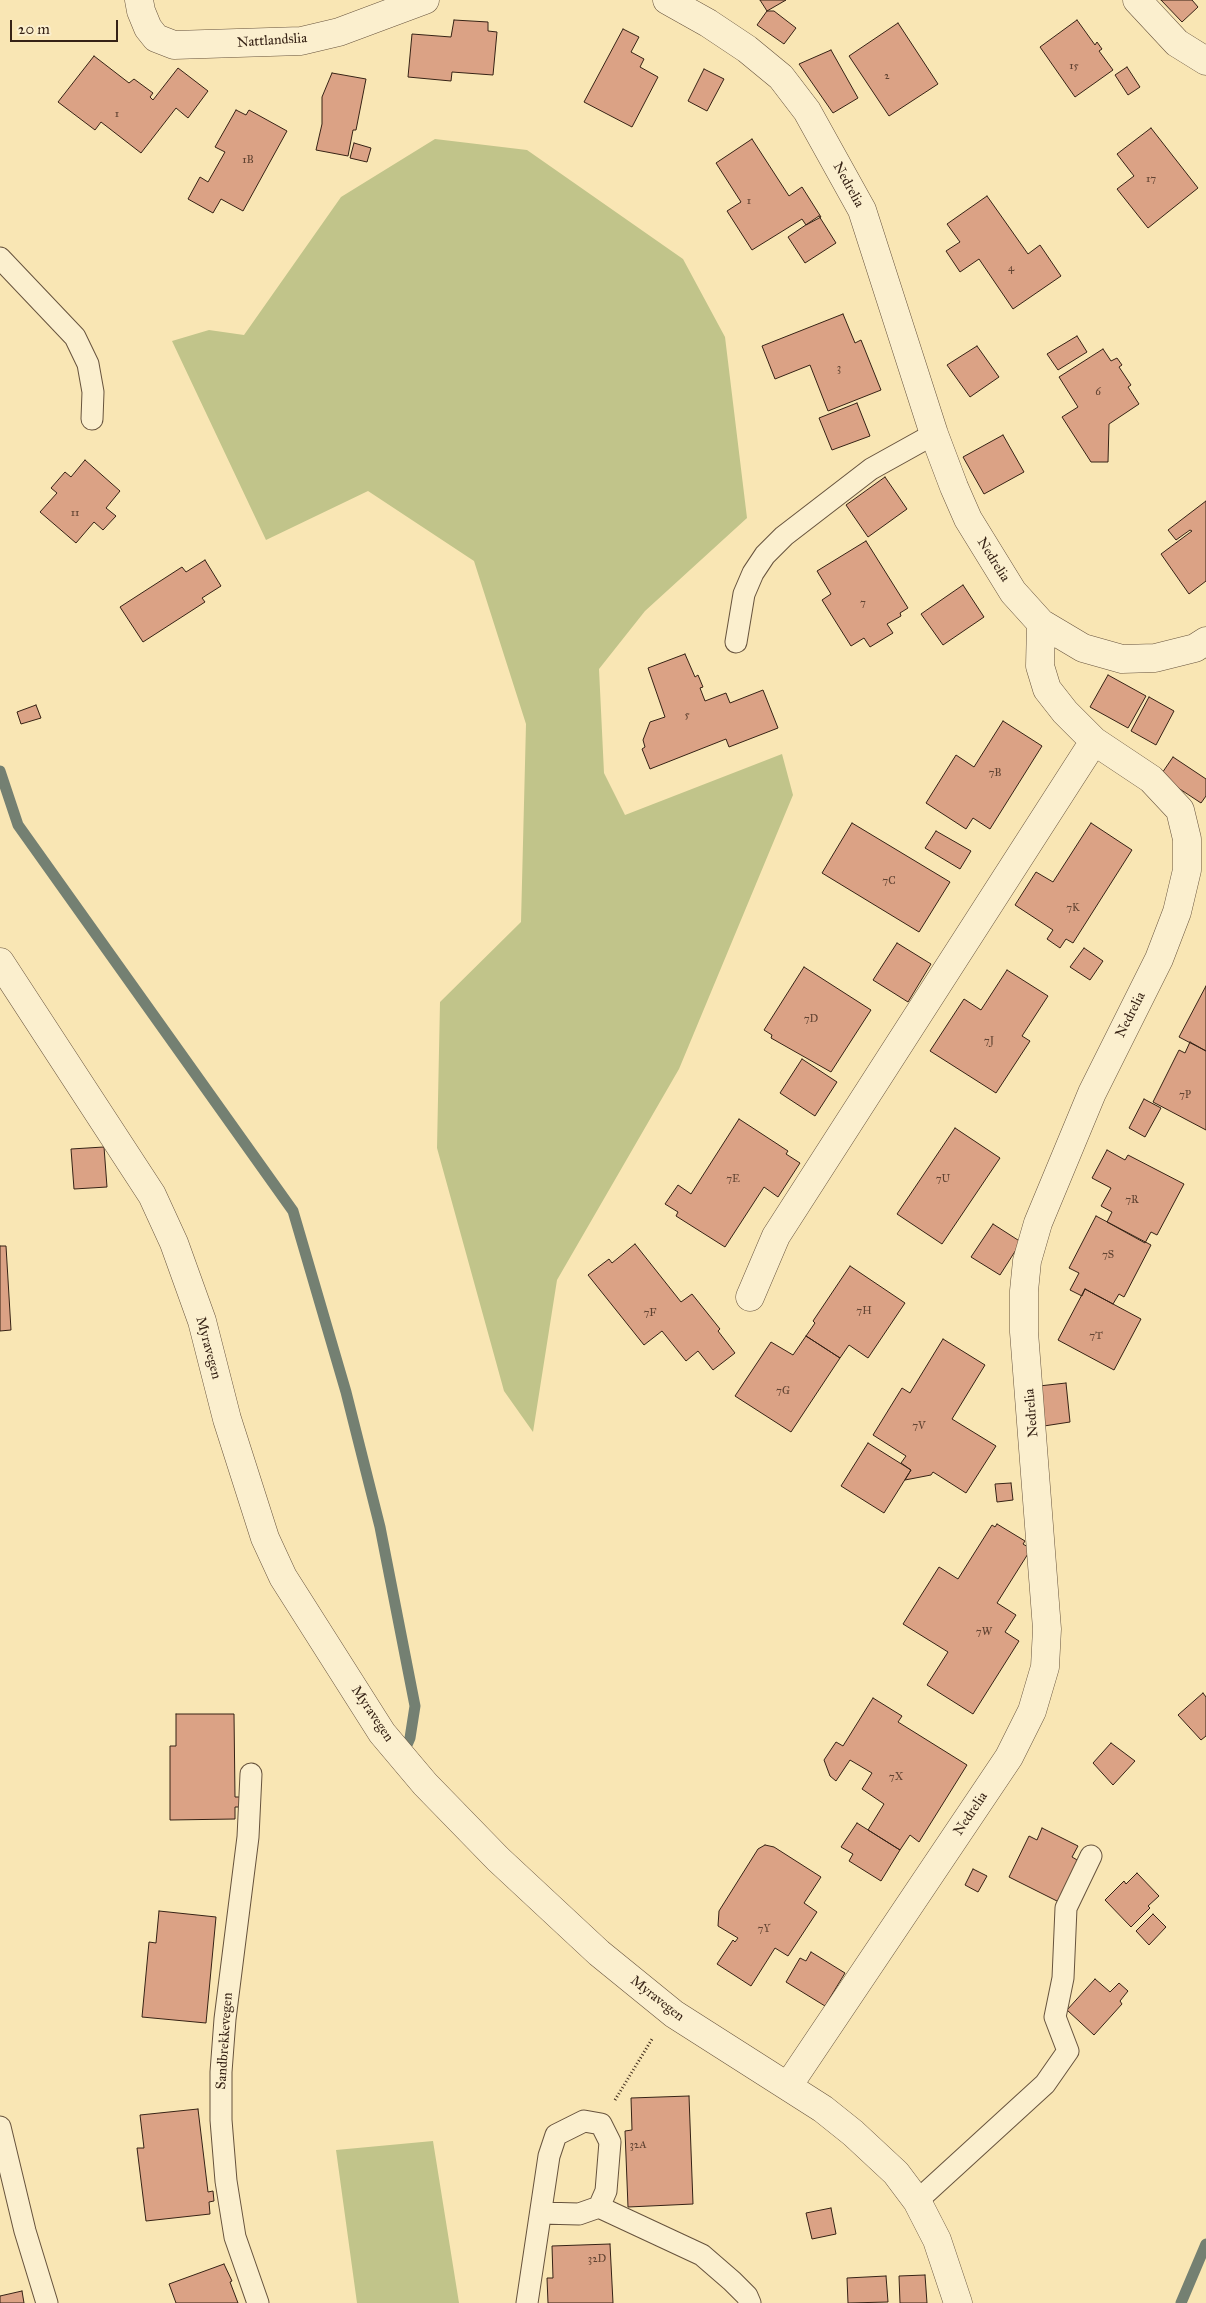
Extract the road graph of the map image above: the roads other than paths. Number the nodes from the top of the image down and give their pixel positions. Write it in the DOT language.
graph roads {
  1 [pos="139,0"];
  2 [pos="425,0"];
  3 [pos="667,0"];
  4 [pos="1137,0"];
  5 [pos="1206,61"];
  6 [pos="0,258"];
  7 [pos="92,419"];
  8 [pos="934,434"];
  9 [pos="1041,623"];
  10 [pos="1206,641"];
  11 [pos="736,642"];
  12 [pos="1094,741"];
  13 [pos="0,962"];
  14 [pos="750,1297"];
  15 [pos="251,1774"];
  16 [pos="1091,1856"];
  17 [pos="788,2086"];
  18 [pos="0,2127"];
  19 [pos="917,2201"];
  20 [pos="599,2207"];
  21 [pos="541,2213"];
  22 [pos="47,2303"];
  23 [pos="258,2303"];
  24 [pos="528,2303"];
  25 [pos="750,2303"];
  26 [pos="958,2303"];
  1 -- 2 [label="street, Nattlandslia"];
  3 -- 8 [label="street, Nedrelia"];
  4 -- 5 [label="street"];
  6 -- 7 [label="lane"];
  8 -- 9 [label="street, Nedrelia"];
  8 -- 11 [label="lane"];
  9 -- 10 [label="street, Nedrelia"];
  9 -- 12 [label="street, Nedrelia"];
  12 -- 14 [label="street"];
  12 -- 17 [label="street, Nedrelia"];
  13 -- 17 [label="street, Myravegen"];
  15 -- 23 [label="lane, Sandbrekkevegen"];
  16 -- 19 [label="lane"];
  17 -- 19 [label="street, Myravegen"];
  18 -- 22 [label="lane"];
  19 -- 26 [label="street, Myravegen"];
  20 -- 21 [label="lane"];
  20 -- 21 [label="lane"];
  20 -- 25 [label="lane"];
  21 -- 24 [label="lane"];
}
